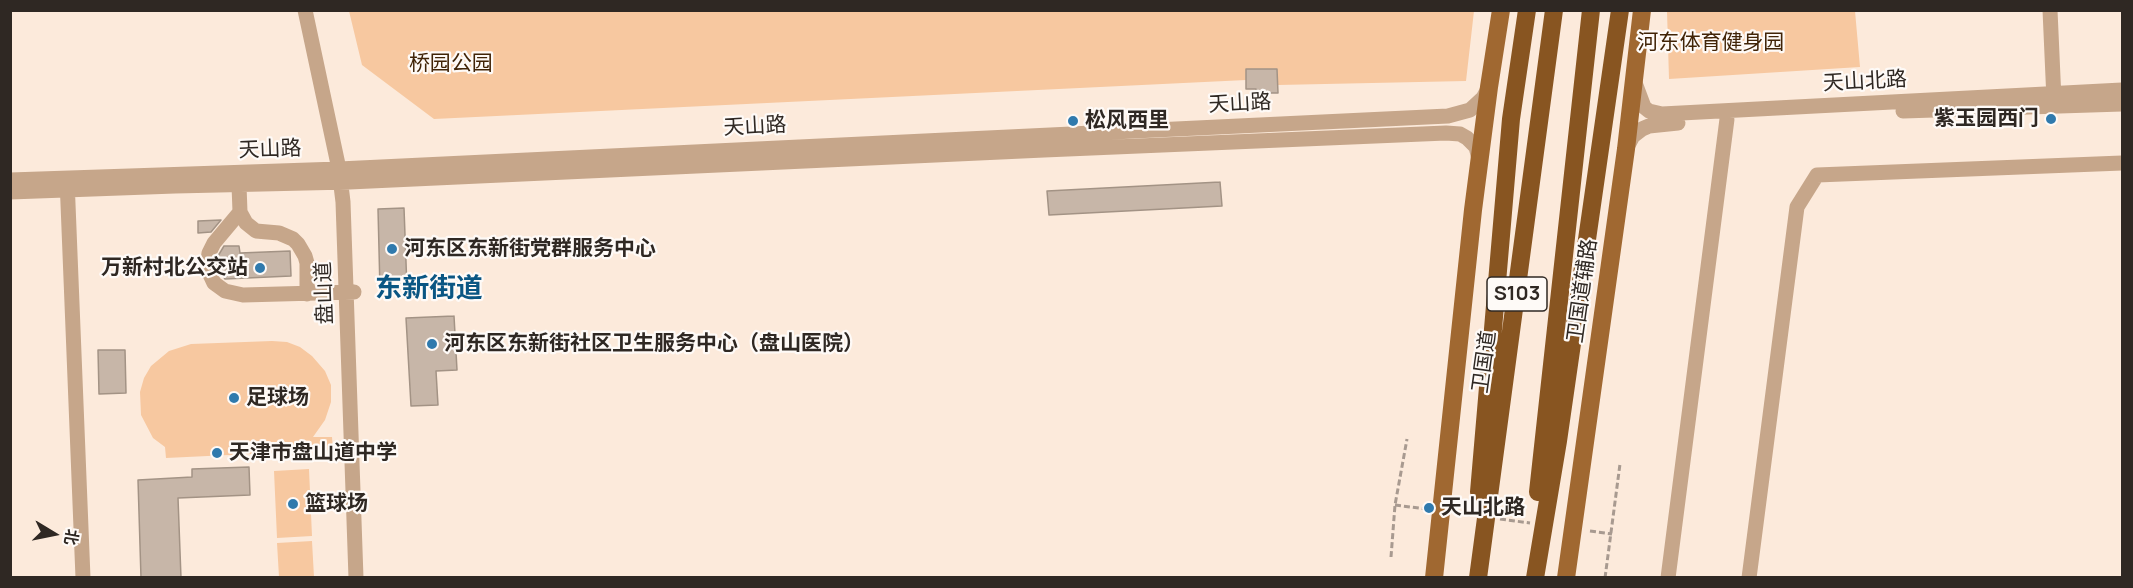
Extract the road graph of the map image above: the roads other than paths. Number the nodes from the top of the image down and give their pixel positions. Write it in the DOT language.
graph roads {
  1 [pos="305,10"];
  2 [pos="315,10"];
  3 [pos="1501,10"];
  4 [pos="1527,10"];
  5 [pos="1554,10"];
  6 [pos="1591,10"];
  7 [pos="1620,10"];
  8 [pos="1642,10"];
  9 [pos="2050,10"];
  10 [pos="1633,76"];
  11 [pos="1489,87"];
  12 [pos="2122,90"];
  13 [pos="2054,99"];
  14 [pos="2122,104"];
  15 [pos="1727,119"];
  16 [pos="1626,149"];
  17 [pos="1479,162"];
  18 [pos="2122,163"];
  19 [pos="344,176"];
  20 [pos="10,180"];
  21 [pos="67,183"];
  22 [pos="239,185"];
  23 [pos="10,192"];
  24 [pos="240,212"];
  25 [pos="350,292"];
  26 [pos="307,294"];
  27 [pos="83,578"];
  28 [pos="356,578"];
  29 [pos="365,578"];
  30 [pos="1434,578"];
  31 [pos="1473,578"];
  32 [pos="1478,578"];
  33 [pos="1528,578"];
  34 [pos="1534,578"];
  35 [pos="1566,578"];
  36 [pos="1668,578"];
  37 [pos="1749,578"];
  1 -- 19 [label="street, 盘山道"];
  2 -- 19 [label="street, 盘山道"];
  3 -- 11 [label="main road"];
  4 -- 31 [label="highway"];
  5 -- 32 [label="highway, 卫国道 / S103"];
  6 -- 33 [label="highway, S103"];
  7 -- 34 [label="highway"];
  8 -- 10 [label="main road, 卫国道辅路"];
  9 -- 13 [label="street"];
  10 -- 13 [label="street, 天山北路"];
  10 -- 16 [label="main road, 卫国道辅路"];
  11 -- 17 [label="main road"];
  11 -- 19 [label="street, 天山路"];
  12 -- 13 [label="street, 天山北路"];
  13 -- 14 [label="street, 天山北路"];
  13 -- 15 [label="street, 天山北路"];
  15 -- 16 [label="street, 天山北路"];
  15 -- 36 [label="street"];
  16 -- 35 [label="main road, 卫国道辅路"];
  17 -- 19 [label="street, 天山路"];
  17 -- 30 [label="main road"];
  18 -- 37 [label="street"];
  19 -- 21 [label="street, 天山路"];
  19 -- 22 [label="street, 天山路"];
  19 -- 25 [label="street, 盘山道"];
  20 -- 21 [label="street, 天山路"];
  21 -- 22 [label="street, 天山路"];
  21 -- 23 [label="street, 天山路"];
  21 -- 27 [label="street"];
  22 -- 24 [label="street"];
  24 -- 26 [label="street"];
  24 -- 26 [label="street"];
  25 -- 26 [label="street"];
  25 -- 28 [label="street, 盘山道"];
  25 -- 29 [label="street, 盘山道"];
}
